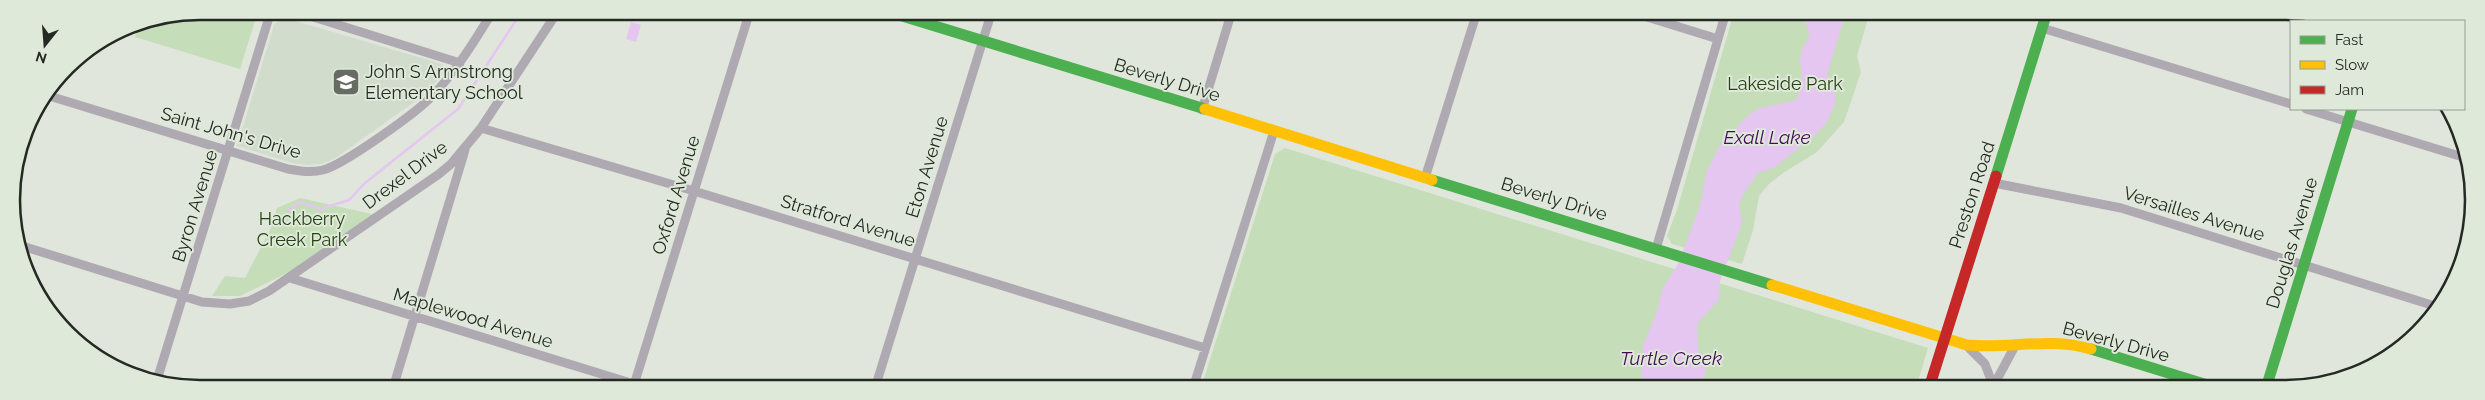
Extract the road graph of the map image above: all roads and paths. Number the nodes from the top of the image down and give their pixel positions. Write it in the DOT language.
graph roads {
  1 [pos="268,20"];
  2 [pos="323,20"];
  3 [pos="487,20"];
  4 [pos="552,20"];
  5 [pos="747,20"];
  6 [pos="915,20"];
  7 [pos="989,20"];
  8 [pos="1230,20"];
  9 [pos="1475,20"];
  10 [pos="1657,20"];
  11 [pos="1724,20"];
  12 [pos="2044,20"];
  13 [pos="2042,28"];
  14 [pos="1718,39"];
  15 [pos="982,41"];
  16 [pos="460,63"];
  17 [pos="52,97"];
  18 [pos="2290,104"];
  19 [pos="1202,110"];
  20 [pos="2309,110"];
  21 [pos="2352,110"];
  22 [pos="2348,122"];
  23 [pos="481,128"];
  24 [pos="1274,131"];
  25 [pos="466,148"];
  26 [pos="229,150"];
  27 [pos="2460,156"];
  28 [pos="1426,178"];
  29 [pos="1994,183"];
  30 [pos="694,191"];
  31 [pos="26,247"];
  32 [pos="1656,249"];
  33 [pos="916,258"];
  34 [pos="2304,265"];
  35 [pos="290,278"];
  36 [pos="184,296"];
  37 [pos="2432,304"];
  38 [pos="415,317"];
  39 [pos="1944,338"];
  40 [pos="2016,344"];
  41 [pos="1967,345"];
  42 [pos="1205,348"];
  43 [pos="158,375"];
  44 [pos="396,380"];
  45 [pos="615,380"];
  46 [pos="636,380"];
  47 [pos="878,380"];
  48 [pos="1195,380"];
  49 [pos="1931,380"];
  50 [pos="1991,380"];
  51 [pos="1998,380"];
  52 [pos="2191,380"];
  53 [pos="2268,380"];
  1 -- 26 [label="street, Byron Avenue"];
  2 -- 16 [label="street"];
  3 -- 16 [label="street, Saint John's Drive"];
  4 -- 23 [label="street, Drexel Drive"];
  5 -- 30 [label="street, Oxford Avenue"];
  6 -- 15 [label="street, Beverly Drive"];
  7 -- 15 [label="street, Eton Avenue"];
  8 -- 19 [label="street"];
  9 -- 28 [label="street"];
  10 -- 14 [label="street"];
  11 -- 14 [label="street"];
  12 -- 13 [label="street, Preston Road"];
  13 -- 18 [label="street"];
  13 -- 29 [label="street, Preston Road"];
  14 -- 32 [label="street"];
  15 -- 19 [label="street, Beverly Drive"];
  15 -- 33 [label="street, Eton Avenue"];
  16 -- 26 [label="street, Saint John's Drive"];
  17 -- 26 [label="street, Saint John's Drive"];
  19 -- 24 [label="street, Beverly Drive"];
  20 -- 22 [label="street"];
  21 -- 22 [label="street, Douglas Avenue"];
  22 -- 27 [label="street"];
  22 -- 34 [label="street, Douglas Avenue"];
  23 -- 25 [label="street, Drexel Drive"];
  23 -- 30 [label="street, Stratford Avenue"];
  24 -- 28 [label="street, Beverly Drive"];
  24 -- 42 [label="street"];
  25 -- 35 [label="street, Drexel Drive"];
  25 -- 38 [label="street"];
  26 -- 36 [label="street, Byron Avenue"];
  28 -- 32 [label="street, Beverly Drive"];
  29 -- 34 [label="street, Versailles Avenue"];
  29 -- 39 [label="street, Preston Road"];
  30 -- 33 [label="street, Stratford Avenue"];
  30 -- 46 [label="street, Oxford Avenue"];
  31 -- 36 [label="street, Drexel Drive"];
  32 -- 39 [label="street, Beverly Drive"];
  33 -- 42 [label="street, Stratford Avenue"];
  33 -- 47 [label="street, Eton Avenue"];
  34 -- 37 [label="street, Versailles Avenue"];
  34 -- 53 [label="street, Douglas Avenue"];
  35 -- 36 [label="street, Drexel Drive"];
  35 -- 38 [label="street, Maplewood Avenue"];
  36 -- 43 [label="street, Byron Avenue"];
  38 -- 44 [label="street"];
  38 -- 45 [label="street, Maplewood Avenue"];
  39 -- 41 [label="street, Beverly Drive"];
  39 -- 49 [label="street, Preston Road"];
  40 -- 41 [label="street, Beverly Drive"];
  40 -- 51 [label="street"];
  40 -- 52 [label="street, Beverly Drive"];
  41 -- 50 [label="street"];
  42 -- 48 [label="street"];
}
